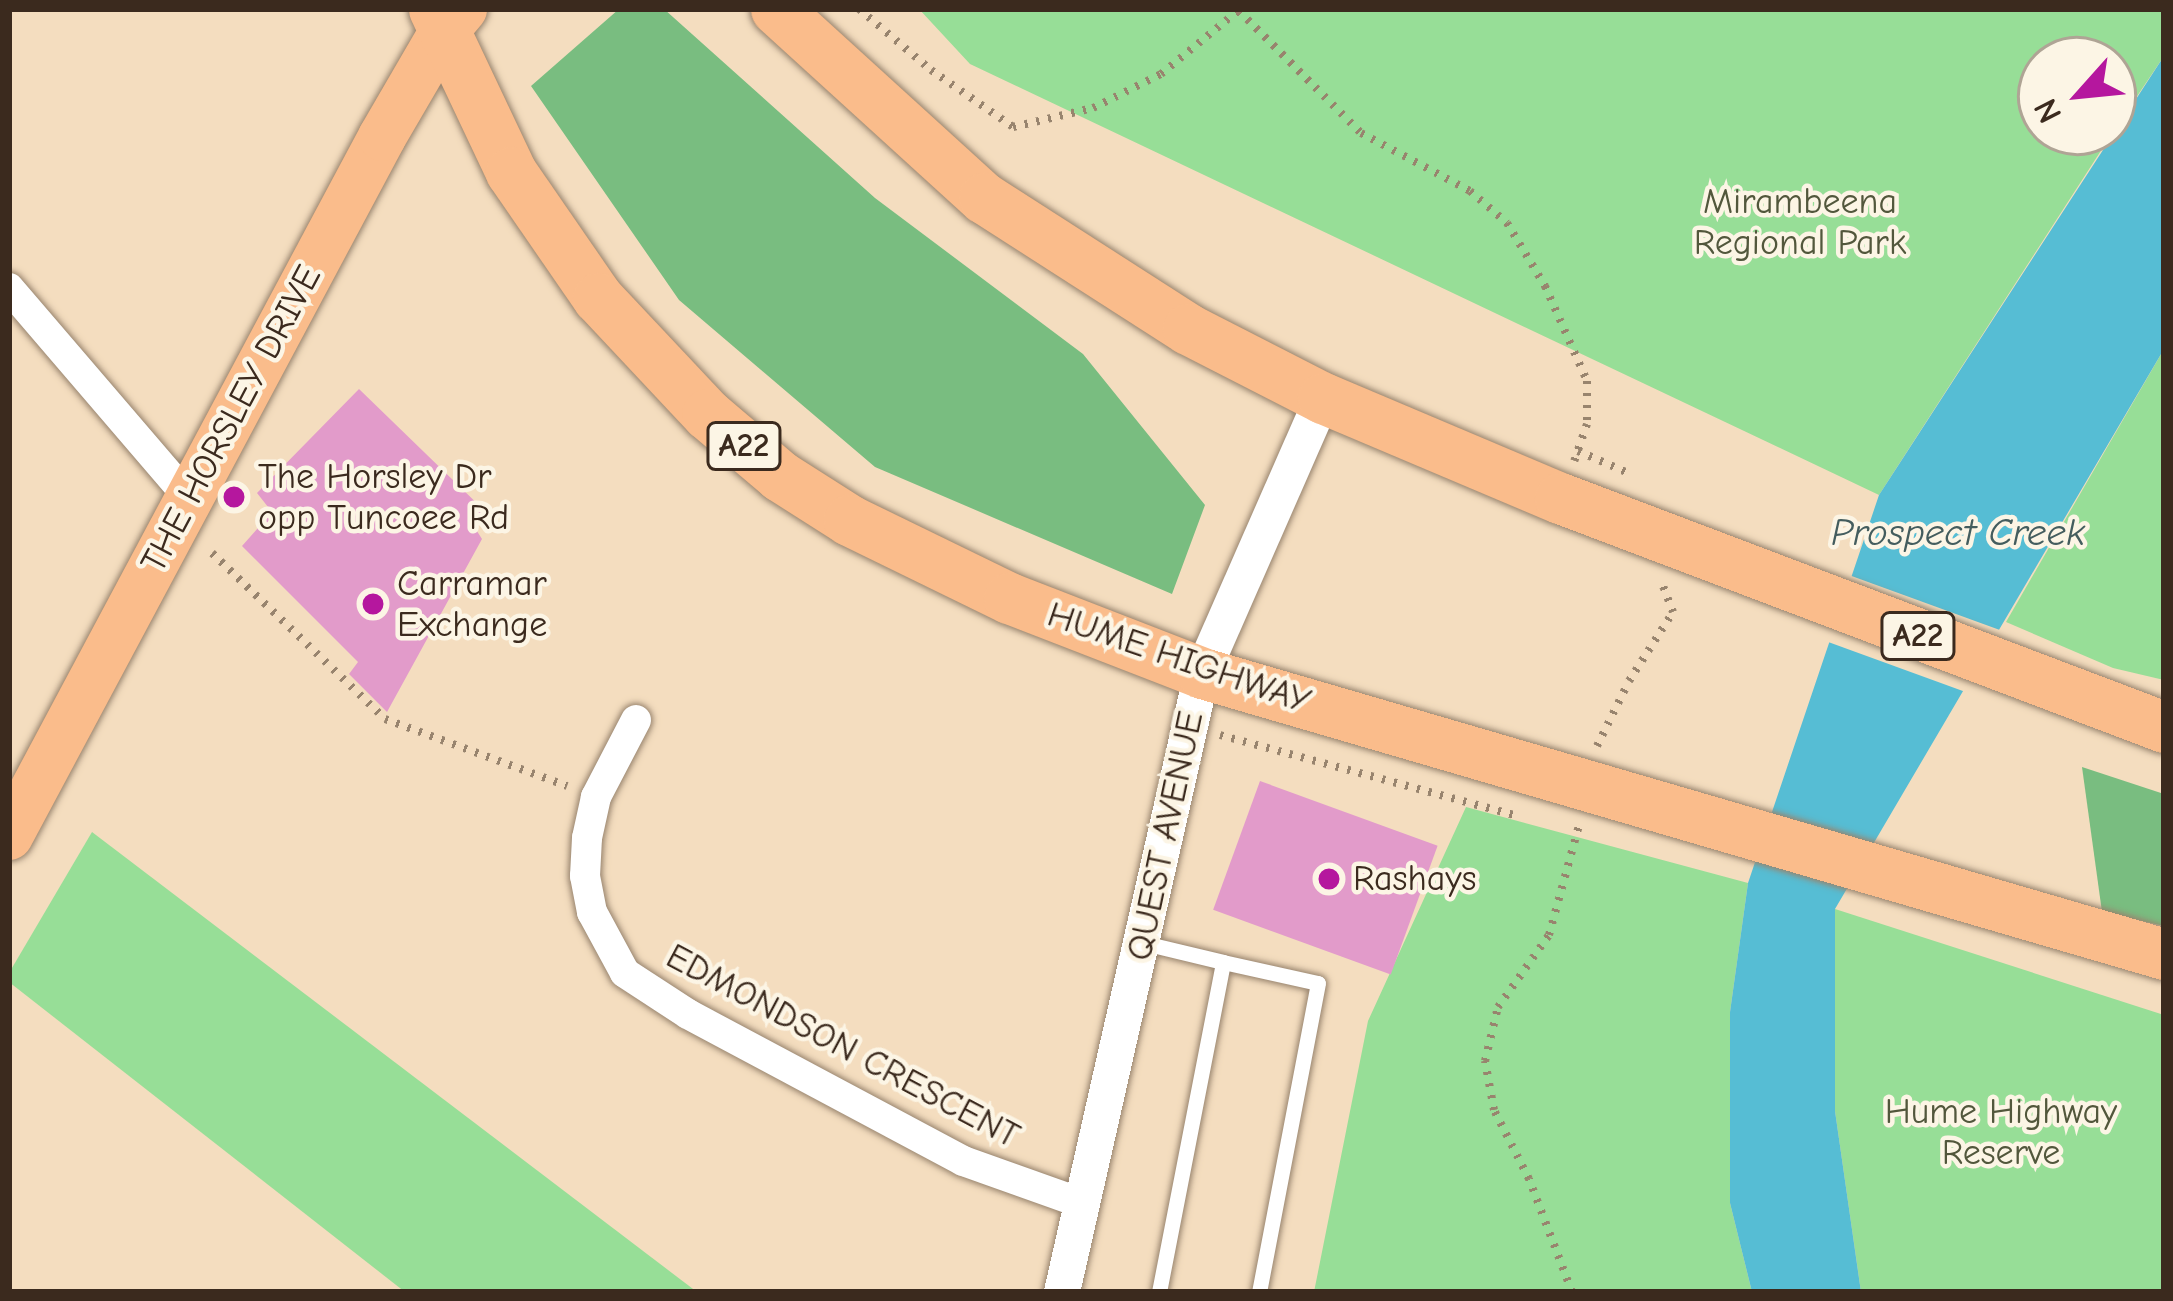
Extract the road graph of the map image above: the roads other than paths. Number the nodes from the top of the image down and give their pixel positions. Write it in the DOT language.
graph roads {
  1 [pos="776,9"];
  2 [pos="446,17"];
  3 [pos="9,288"];
  4 [pos="1323,398"];
  5 [pos="189,498"];
  6 [pos="1202,673"];
  7 [pos="636,720"];
  8 [pos="2164,727"];
  9 [pos="9,836"];
  10 [pos="1142,943"];
  11 [pos="2164,954"];
  12 [pos="1223,962"];
  13 [pos="1081,1203"];
  14 [pos="1062,1292"];
  15 [pos="1159,1292"];
  16 [pos="1258,1292"];
  1 -- 4 [label="highway, A22"];
  2 -- 5 [label="main road, THE HORSLEY DRIVE"];
  2 -- 6 [label="highway, HUME HIGHWAY / A22"];
  3 -- 5 [label="street"];
  4 -- 6 [label="street, QUEST AVENUE"];
  4 -- 8 [label="highway, A22"];
  5 -- 9 [label="main road, THE HORSLEY DRIVE"];
  6 -- 10 [label="street, QUEST AVENUE"];
  6 -- 11 [label="highway, HUME HIGHWAY / A22"];
  7 -- 13 [label="street, EDMONDSON CRESCENT"];
  10 -- 12 [label="lane"];
  10 -- 13 [label="street, QUEST AVENUE"];
  12 -- 15 [label="lane"];
  12 -- 16 [label="lane"];
  13 -- 14 [label="street, QUEST AVENUE"];
}
